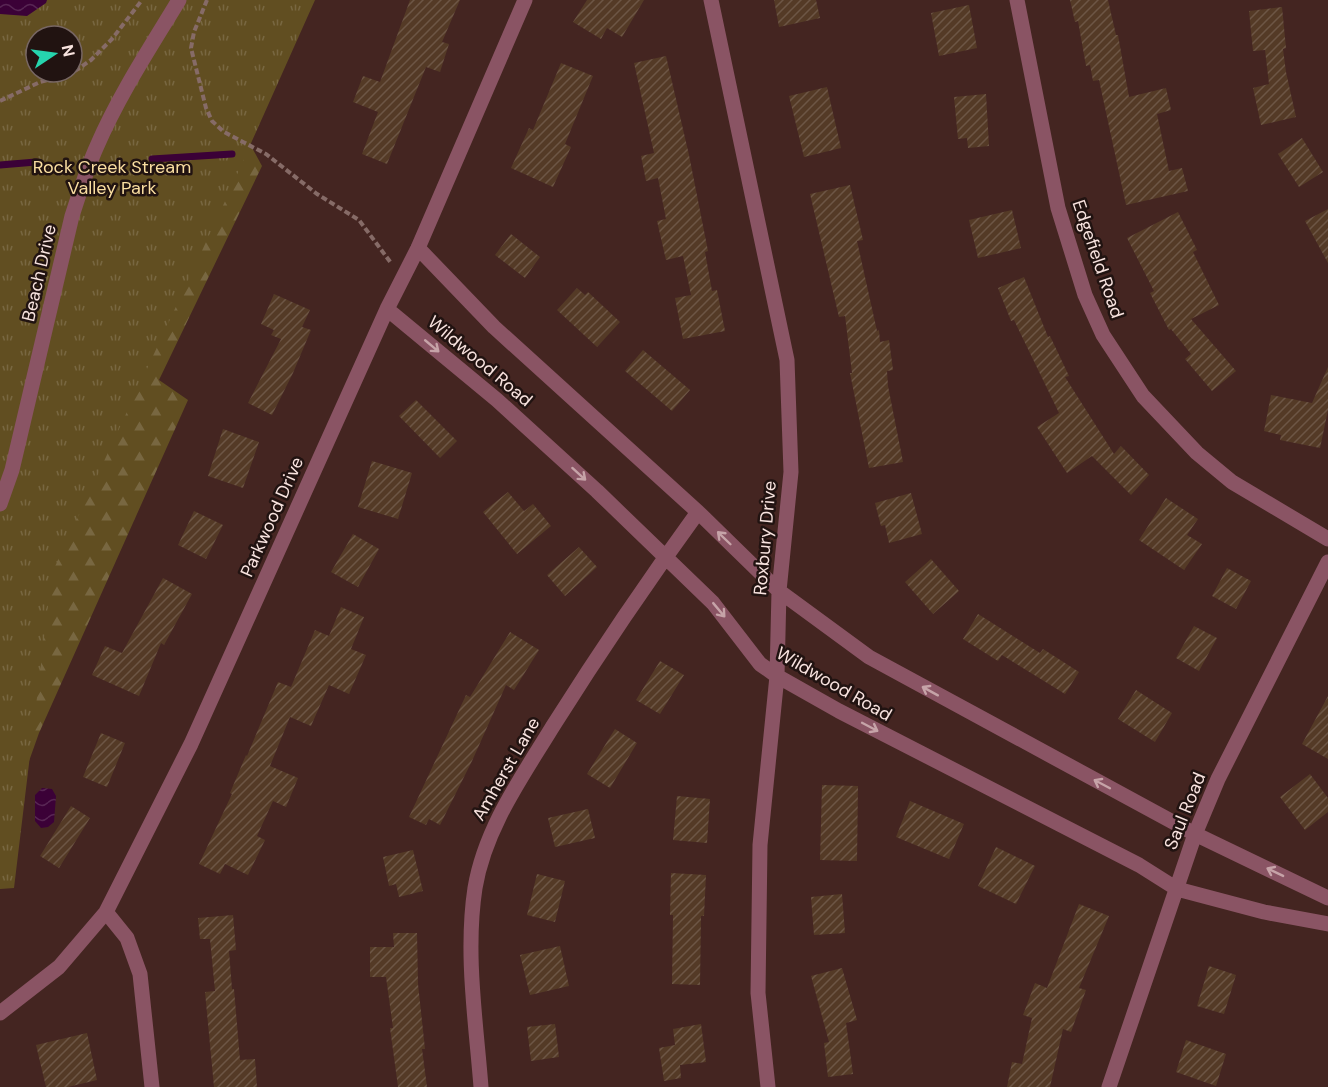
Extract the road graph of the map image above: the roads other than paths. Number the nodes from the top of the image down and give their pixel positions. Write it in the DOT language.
graph roads {
  1 [pos="179,0"];
  2 [pos="525,0"];
  3 [pos="711,0"];
  4 [pos="1017,0"];
  5 [pos="418,248"];
  6 [pos="387,309"];
  7 [pos="0,504"];
  8 [pos="698,512"];
  9 [pos="1328,539"];
  10 [pos="665,557"];
  11 [pos="1328,562"];
  12 [pos="779,591"];
  13 [pos="777,676"];
  14 [pos="1195,834"];
  15 [pos="1177,889"];
  16 [pos="1328,898"];
  17 [pos="106,912"];
  18 [pos="1328,924"];
  19 [pos="0,1013"];
  20 [pos="152,1087"];
  21 [pos="481,1087"];
  22 [pos="768,1087"];
  23 [pos="1109,1087"];
  1 -- 7 [label="street, Beach Drive"];
  2 -- 5 [label="street, Parkwood Drive"];
  3 -- 12 [label="street, Roxbury Drive"];
  4 -- 9 [label="street, Edgefield Road"];
  5 -- 6 [label="street, Parkwood Drive"];
  5 -- 8 [label="street, Wildwood Road"];
  6 -- 10 [label="street, Wildwood Road, one-way"];
  6 -- 17 [label="street, Parkwood Drive"];
  8 -- 10 [label="street, Amherst Lane"];
  12 -- 8 [label="street, Wildwood Road, one-way"];
  10 -- 13 [label="street, Wildwood Road, one-way"];
  10 -- 21 [label="street, Amherst Lane"];
  11 -- 14 [label="street, Saul Road"];
  12 -- 13 [label="street, Roxbury Drive"];
  14 -- 12 [label="street, Wildwood Road, one-way"];
  13 -- 15 [label="street, Wildwood Road, one-way"];
  13 -- 22 [label="street, Roxbury Drive"];
  14 -- 15 [label="street, Saul Road"];
  16 -- 14 [label="street, Wildwood Road, one-way"];
  15 -- 18 [label="street, Wildwood Road"];
  15 -- 23 [label="street, Saul Road"];
  17 -- 19 [label="street, Parkwood Drive"];
  17 -- 20 [label="street"];
}
